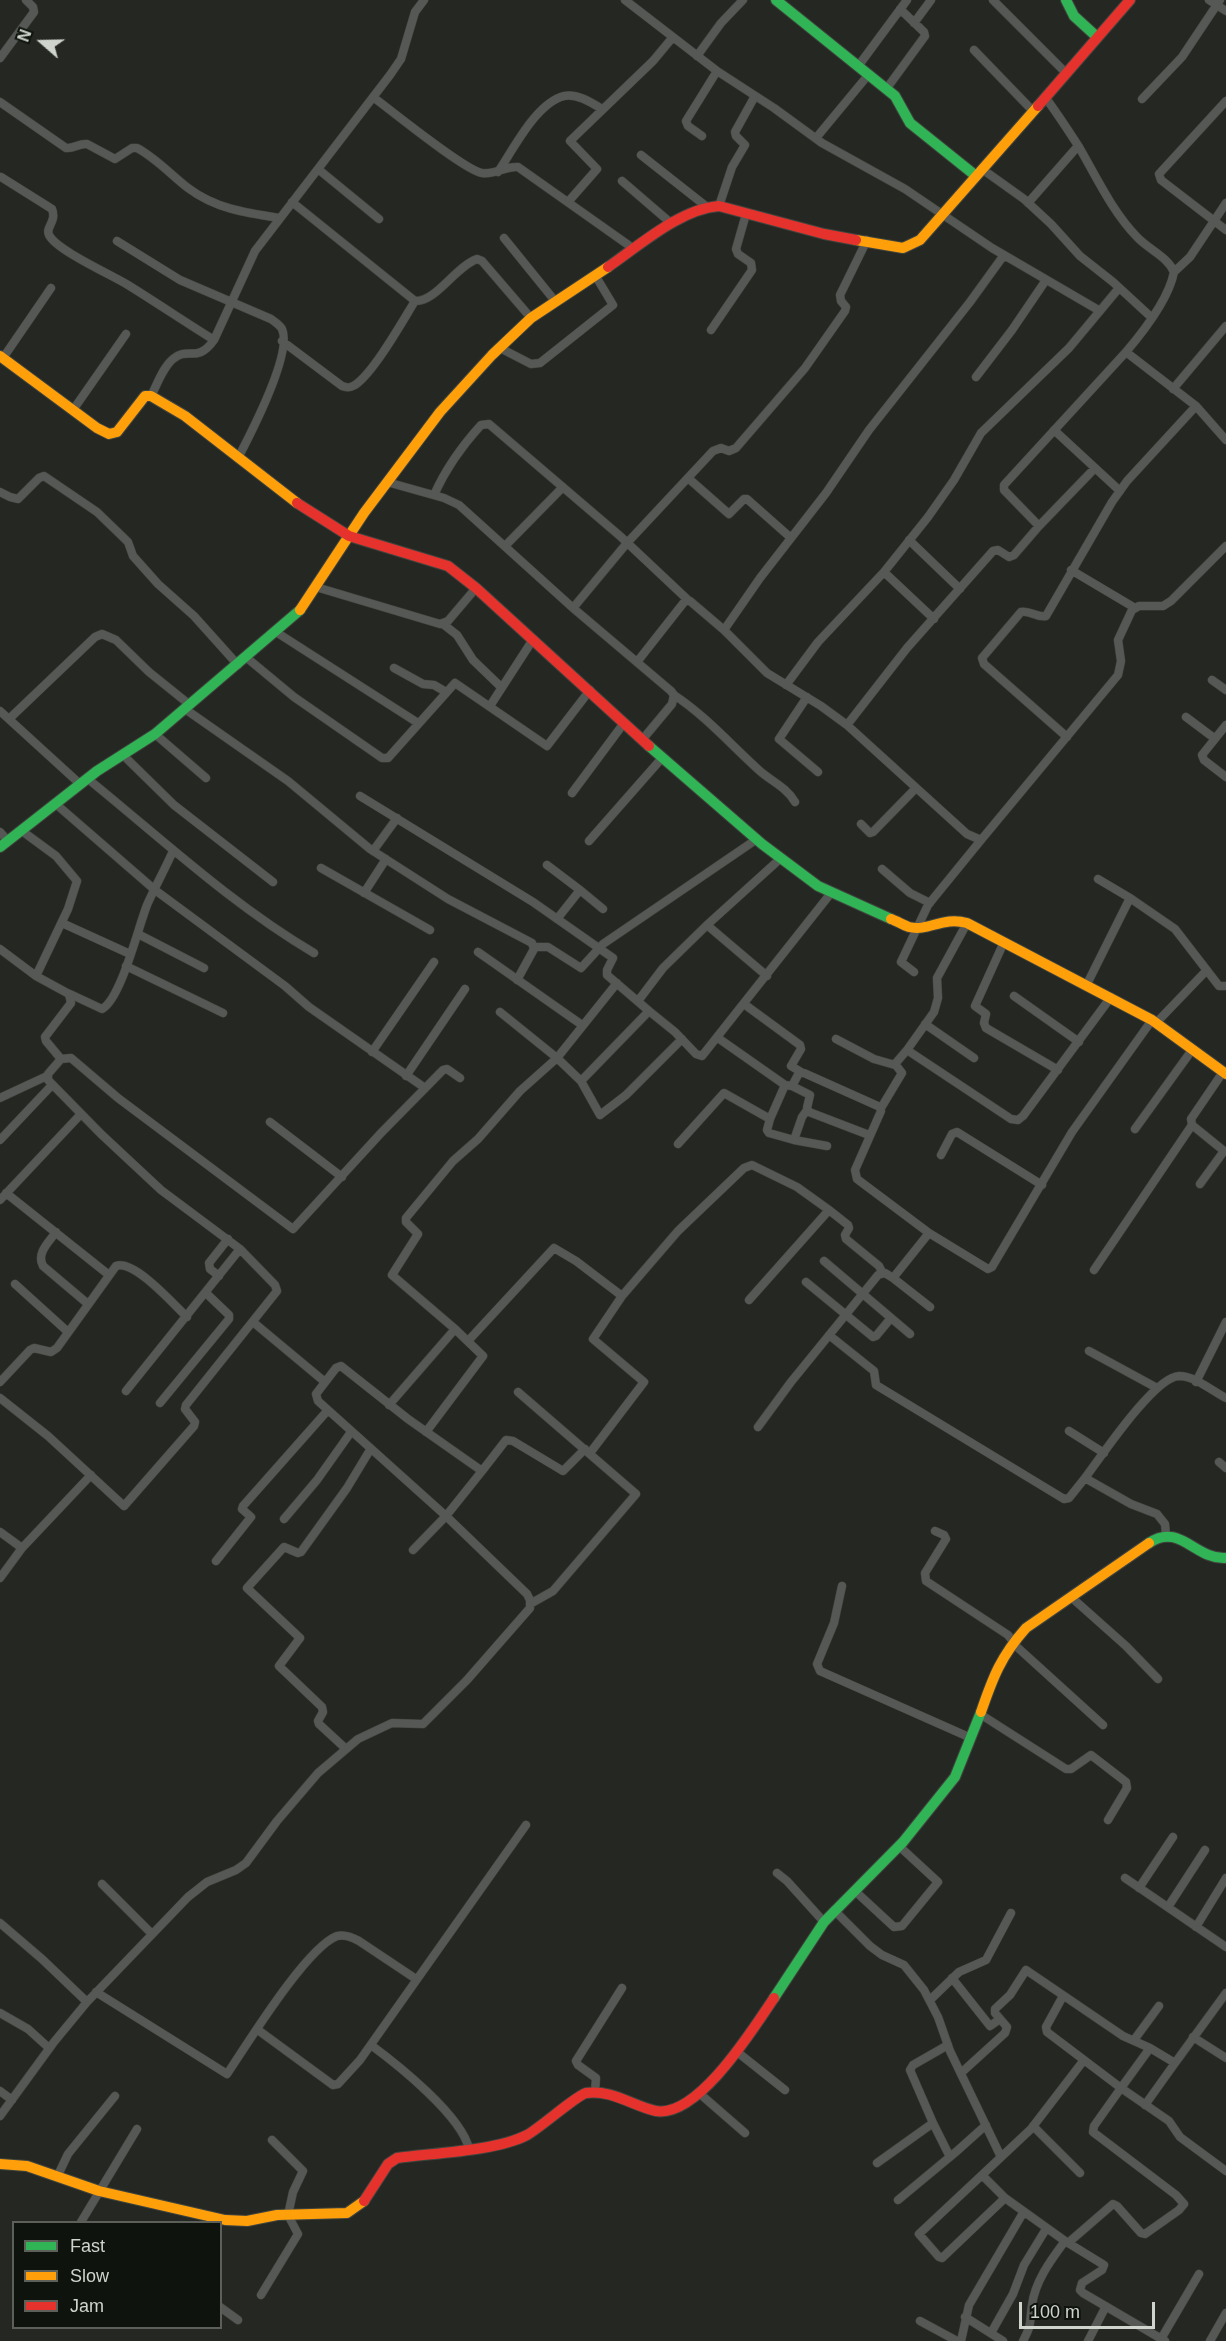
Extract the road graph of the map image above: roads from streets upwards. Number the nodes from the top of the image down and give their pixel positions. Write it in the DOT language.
graph roads {
  1 [pos="26,0"];
  2 [pos="424,0"];
  3 [pos="626,0"];
  4 [pos="743,0"];
  5 [pos="776,0"];
  6 [pos="907,0"];
  7 [pos="931,0"];
  8 [pos="993,0"];
  9 [pos="1066,0"];
  10 [pos="1130,0"];
  11 [pos="1209,0"];
  12 [pos="1219,3"];
  13 [pos="900,9"];
  14 [pos="1226,11"];
  15 [pos="914,22"];
  16 [pos="673,37"];
  17 [pos="1097,37"];
  18 [pos="974,50"];
  19 [pos="697,56"];
  20 [pos="0,58"];
  21 [pos="859,65"];
  22 [pos="717,71"];
  23 [pos="1066,73"];
  24 [pos="869,74"];
  25 [pos="887,88"];
  26 [pos="755,96"];
  27 [pos="373,97"];
  28 [pos="1045,97"];
  29 [pos="1142,99"];
  30 [pos="1226,101"];
  31 [pos="0,102"];
  32 [pos="602,109"];
  33 [pos="1032,110"];
  34 [pos="702,136"];
  35 [pos="816,138"];
  36 [pos="1078,146"];
  37 [pos="641,155"];
  38 [pos="318,170"];
  39 [pos="497,173"];
  40 [pos="979,173"];
  41 [pos="0,176"];
  42 [pos="622,181"];
  43 [pos="292,202"];
  44 [pos="568,202"];
  45 [pos="1028,203"];
  46 [pos="1226,203"];
  47 [pos="719,206"];
  48 [pos="707,207"];
  49 [pos="746,214"];
  50 [pos="943,215"];
  51 [pos="280,218"];
  52 [pos="379,219"];
  53 [pos="1213,222"];
  54 [pos="672,224"];
  55 [pos="1226,230"];
  56 [pos="504,238"];
  57 [pos="867,240"];
  58 [pos="117,241"];
  59 [pos="634,249"];
  60 [pos="1004,255"];
  61 [pos="1174,272"];
  62 [pos="595,275"];
  63 [pos="1046,280"];
  64 [pos="51,288"];
  65 [pos="1119,288"];
  66 [pos="415,301"];
  67 [pos="555,301"];
  68 [pos="230,303"];
  69 [pos="1100,311"];
  70 [pos="1151,317"];
  71 [pos="531,318"];
  72 [pos="1226,326"];
  73 [pos="711,330"];
  74 [pos="126,334"];
  75 [pos="214,340"];
  76 [pos="282,341"];
  77 [pos="500,348"];
  78 [pos="1126,352"];
  79 [pos="1,357"];
  80 [pos="976,377"];
  81 [pos="1173,389"];
  82 [pos="151,396"];
  83 [pos="1196,406"];
  84 [pos="73,410"];
  85 [pos="1054,430"];
  86 [pos="1226,440"];
  87 [pos="238,458"];
  88 [pos="1095,468"];
  89 [pos="688,478"];
  90 [pos="387,482"];
  91 [pos="563,487"];
  92 [pos="1120,491"];
  93 [pos="0,492"];
  94 [pos="434,495"];
  95 [pos="1039,526"];
  96 [pos="349,536"];
  97 [pos="791,538"];
  98 [pos="909,540"];
  99 [pos="627,543"];
  100 [pos="506,545"];
  101 [pos="1226,546"];
  102 [pos="1071,570"];
  103 [pos="884,572"];
  104 [pos="319,583"];
  105 [pos="476,588"];
  106 [pos="960,589"];
  107 [pos="688,600"];
  108 [pos="573,608"];
  109 [pos="1135,608"];
  110 [pos="934,620"];
  111 [pos="443,624"];
  112 [pos="724,630"];
  113 [pos="276,633"];
  114 [pos="532,641"];
  115 [pos="243,662"];
  116 [pos="637,662"];
  117 [pos="394,668"];
  118 [pos="1212,680"];
  119 [pos="786,685"];
  120 [pos="501,687"];
  121 [pos="590,690"];
  122 [pos="1226,690"];
  123 [pos="446,692"];
  124 [pos="674,695"];
  125 [pos="807,697"];
  126 [pos="490,706"];
  127 [pos="187,707"];
  128 [pos="0,711"];
  129 [pos="1186,717"];
  130 [pos="9,719"];
  131 [pos="418,723"];
  132 [pos="624,723"];
  133 [pos="847,725"];
  134 [pos="1226,725"];
  135 [pos="155,734"];
  136 [pos="1066,737"];
  137 [pos="1214,738"];
  138 [pos="642,740"];
  139 [pos="123,755"];
  140 [pos="662,758"];
  141 [pos="818,772"];
  142 [pos="1226,777"];
  143 [pos="206,778"];
  144 [pos="84,782"];
  145 [pos="916,788"];
  146 [pos="572,793"];
  147 [pos="360,796"];
  148 [pos="795,802"];
  149 [pos="57,805"];
  150 [pos="397,818"];
  151 [pos="861,824"];
  152 [pos="22,831"];
  153 [pos="0,832"];
  154 [pos="757,839"];
  155 [pos="981,840"];
  156 [pos="589,841"];
  157 [pos="4,844"];
  158 [pos="173,851"];
  159 [pos="373,851"];
  160 [pos="782,858"];
  161 [pos="386,859"];
  162 [pos="547,865"];
  163 [pos="321,868"];
  164 [pos="882,869"];
  165 [pos="1098,879"];
  166 [pos="273,882"];
  167 [pos="155,890"];
  168 [pos="580,890"];
  169 [pos="364,892"];
  170 [pos="831,893"];
  171 [pos="1130,898"];
  172 [pos="929,904"];
  173 [pos="603,909"];
  174 [pos="557,919"];
  175 [pos="62,923"];
  176 [pos="967,923"];
  177 [pos="707,925"];
  178 [pos="919,925"];
  179 [pos="430,930"];
  180 [pos="138,934"];
  181 [pos="1004,942"];
  182 [pos="534,947"];
  183 [pos="600,948"];
  184 [pos="0,949"];
  185 [pos="478,952"];
  186 [pos="314,953"];
  187 [pos="130,954"];
  188 [pos="434,962"];
  189 [pos="126,966"];
  190 [pos="204,968"];
  191 [pos="1206,971"];
  192 [pos="914,972"];
  193 [pos="36,976"];
  194 [pos="767,976"];
  195 [pos="516,980"];
  196 [pos="617,983"];
  197 [pos="1087,984"];
  198 [pos="465,989"];
  199 [pos="1224,989"];
  200 [pos="69,994"];
  201 [pos="1014,996"];
  202 [pos="1112,997"];
  203 [pos="638,1001"];
  204 [pos="744,1004"];
  205 [pos="649,1011"];
  206 [pos="500,1012"];
  207 [pos="223,1013"];
  208 [pos="1154,1022"];
  209 [pos="926,1024"];
  210 [pos="582,1025"];
  211 [pos="718,1038"];
  212 [pos="682,1039"];
  213 [pos="836,1039"];
  214 [pos="1079,1042"];
  215 [pos="907,1050"];
  216 [pos="1192,1050"];
  217 [pos="372,1052"];
  218 [pos="557,1058"];
  219 [pos="974,1058"];
  220 [pos="61,1059"];
  221 [pos="895,1065"];
  222 [pos="1058,1070"];
  223 [pos="801,1072"];
  224 [pos="1224,1073"];
  225 [pos="47,1076"];
  226 [pos="406,1076"];
  227 [pos="460,1078"];
  228 [pos="581,1081"];
  229 [pos="52,1084"];
  230 [pos="789,1086"];
  231 [pos="425,1088"];
  232 [pos="0,1098"];
  233 [pos="881,1108"];
  234 [pos="807,1110"];
  235 [pos="81,1114"];
  236 [pos="770,1119"];
  237 [pos="270,1122"];
  238 [pos="1192,1125"];
  239 [pos="1135,1129"];
  240 [pos="869,1135"];
  241 [pos="0,1140"];
  242 [pos="794,1140"];
  243 [pos="678,1144"];
  244 [pos="1224,1144"];
  245 [pos="827,1146"];
  246 [pos="941,1155"];
  247 [pos="342,1177"];
  248 [pos="1200,1184"];
  249 [pos="1042,1185"];
  250 [pos="6,1193"];
  251 [pos="0,1200"];
  252 [pos="829,1210"];
  253 [pos="56,1232"];
  254 [pos="929,1233"];
  255 [pos="228,1239"];
  256 [pos="240,1249"];
  257 [pos="824,1261"];
  258 [pos="1094,1270"];
  259 [pos="882,1272"];
  260 [pos="109,1275"];
  261 [pos="219,1276"];
  262 [pos="893,1278"];
  263 [pos="806,1282"];
  264 [pos="15,1284"];
  265 [pos="206,1293"];
  266 [pos="862,1294"];
  267 [pos="622,1296"];
  268 [pos="749,1300"];
  269 [pos="88,1304"];
  270 [pos="930,1307"];
  271 [pos="846,1315"];
  272 [pos="188,1317"];
  273 [pos="891,1318"];
  274 [pos="254,1322"];
  275 [pos="1226,1322"];
  276 [pos="455,1329"];
  277 [pos="68,1332"];
  278 [pos="910,1334"];
  279 [pos="829,1335"];
  280 [pos="468,1341"];
  281 [pos="1089,1351"];
  282 [pos="0,1382"];
  283 [pos="325,1382"];
  284 [pos="1196,1382"];
  285 [pos="1157,1388"];
  286 [pos="126,1391"];
  287 [pos="518,1392"];
  288 [pos="0,1398"];
  289 [pos="1226,1398"];
  290 [pos="160,1403"];
  291 [pos="389,1404"];
  292 [pos="328,1410"];
  293 [pos="758,1427"];
  294 [pos="426,1431"];
  295 [pos="1069,1431"];
  296 [pos="351,1432"];
  297 [pos="370,1450"];
  298 [pos="587,1451"];
  299 [pos="1104,1453"];
  300 [pos="1219,1462"];
  301 [pos="1226,1468"];
  302 [pos="482,1471"];
  303 [pos="91,1475"];
  304 [pos="1086,1478"];
  305 [pos="446,1516"];
  306 [pos="284,1519"];
  307 [pos="935,1531"];
  308 [pos="0,1532"];
  309 [pos="1166,1535"];
  310 [pos="22,1548"];
  311 [pos="413,1550"];
  312 [pos="1226,1558"];
  313 [pos="216,1561"];
  314 [pos="0,1578"];
  315 [pos="842,1586"];
  316 [pos="1071,1597"];
  317 [pos="530,1604"];
  318 [pos="1014,1641"];
  319 [pos="1158,1679"];
  320 [pos="980,1714"];
  321 [pos="1104,1725"];
  322 [pos="971,1738"];
  323 [pos="345,1748"];
  324 [pos="1108,1820"];
  325 [pos="526,1825"];
  326 [pos="1173,1837"];
  327 [pos="899,1846"];
  328 [pos="1205,1850"];
  329 [pos="777,1873"];
  330 [pos="1125,1878"];
  331 [pos="1226,1878"];
  332 [pos="102,1884"];
  333 [pos="1139,1888"];
  334 [pos="855,1891"];
  335 [pos="1168,1907"];
  336 [pos="834,1910"];
  337 [pos="1011,1913"];
  338 [pos="824,1922"];
  339 [pos="0,1923"];
  340 [pos="1196,1926"];
  341 [pos="152,1933"];
  342 [pos="1226,1947"];
  343 [pos="952,1978"];
  344 [pos="416,1979"];
  345 [pos="622,1988"];
  346 [pos="96,1992"];
  347 [pos="1226,1993"];
  348 [pos="1063,1996"];
  349 [pos="930,2000"];
  350 [pos="87,2002"];
  351 [pos="1159,2006"];
  352 [pos="0,2013"];
  353 [pos="1000,2019"];
  354 [pos="258,2030"];
  355 [pos="1193,2037"];
  356 [pos="1134,2040"];
  357 [pos="371,2045"];
  358 [pos="948,2045"];
  359 [pos="49,2048"];
  360 [pos="1150,2048"];
  361 [pos="736,2051"];
  362 [pos="1226,2058"];
  363 [pos="1084,2060"];
  364 [pos="1175,2063"];
  365 [pos="961,2073"];
  366 [pos="1121,2088"];
  367 [pos="785,2090"];
  368 [pos="0,2091"];
  369 [pos="595,2092"];
  370 [pos="699,2093"];
  371 [pos="115,2096"];
  372 [pos="12,2100"];
  373 [pos="1145,2105"];
  374 [pos="0,2116"];
  375 [pos="933,2123"];
  376 [pos="986,2124"];
  377 [pos="1033,2126"];
  378 [pos="137,2129"];
  379 [pos="745,2133"];
  380 [pos="272,2140"];
  381 [pos="469,2149"];
  382 [pos="950,2157"];
  383 [pos="1001,2157"];
  384 [pos="878,2163"];
  385 [pos="0,2164"];
  386 [pos="1226,2171"];
  387 [pos="1080,2173"];
  388 [pos="58,2175"];
  389 [pos="982,2175"];
  390 [pos="99,2191"];
  391 [pos="1005,2198"];
  392 [pos="898,2200"];
  393 [pos="1023,2213"];
  394 [pos="288,2215"];
  395 [pos="202,2219"];
  396 [pos="82,2221"];
  397 [pos="1046,2229"];
  398 [pos="1067,2242"];
  399 [pos="1199,2274"];
  400 [pos="261,2295"];
  401 [pos="222,2308"];
  402 [pos="1105,2308"];
  403 [pos="1226,2313"];
  404 [pos="965,2317"];
  405 [pos="238,2320"];
  406 [pos="920,2321"];
  407 [pos="991,2333"];
  408 [pos="1163,2340"];
  409 [pos="957,2341"];
  410 [pos="961,2341"];
  411 [pos="1003,2341"];
  412 [pos="1023,2341"];
  413 [pos="1088,2341"];
  414 [pos="1210,2341"];
  1 -- 20 [label="street"];
  2 -- 27 [label="street"];
  3 -- 16 [label="street"];
  4 -- 19 [label="street"];
  5 -- 21 [label="street"];
  6 -- 13 [label="street"];
  7 -- 15 [label="street"];
  8 -- 23 [label="street"];
  9 -- 17 [label="street"];
  10 -- 17 [label="street"];
  11 -- 12 [label="street"];
  12 -- 14 [label="street"];
  12 -- 29 [label="street"];
  13 -- 15 [label="street"];
  13 -- 21 [label="street"];
  15 -- 25 [label="street"];
  16 -- 19 [label="street"];
  16 -- 32 [label="street"];
  17 -- 23 [label="street"];
  18 -- 33 [label="street"];
  19 -- 22 [label="street"];
  21 -- 24 [label="street"];
  22 -- 26 [label="street"];
  22 -- 34 [label="street"];
  23 -- 28 [label="street"];
  24 -- 25 [label="street"];
  24 -- 35 [label="street"];
  25 -- 40 [label="street"];
  26 -- 35 [label="street"];
  26 -- 47 [label="street"];
  27 -- 38 [label="street"];
  27 -- 39 [label="street"];
  28 -- 33 [label="street"];
  28 -- 36 [label="street"];
  30 -- 53 [label="street"];
  31 -- 51 [label="street"];
  32 -- 39 [label="street"];
  32 -- 44 [label="street"];
  33 -- 40 [label="street"];
  35 -- 50 [label="street"];
  36 -- 45 [label="street"];
  36 -- 61 [label="street"];
  37 -- 48 [label="street"];
  38 -- 43 [label="street"];
  38 -- 52 [label="street"];
  39 -- 44 [label="street"];
  40 -- 45 [label="street"];
  40 -- 50 [label="street"];
  41 -- 75 [label="street"];
  42 -- 54 [label="street"];
  43 -- 51 [label="street"];
  43 -- 66 [label="street"];
  44 -- 59 [label="street"];
  45 -- 65 [label="street"];
  46 -- 53 [label="street"];
  47 -- 48 [label="street"];
  47 -- 49 [label="street"];
  48 -- 54 [label="street"];
  49 -- 57 [label="street"];
  49 -- 73 [label="street"];
  50 -- 57 [label="street"];
  50 -- 60 [label="street"];
  51 -- 68 [label="street"];
  53 -- 55 [label="street"];
  53 -- 61 [label="street"];
  54 -- 59 [label="street"];
  56 -- 67 [label="street"];
  57 -- 89 [label="street"];
  58 -- 68 [label="street"];
  59 -- 62 [label="street"];
  60 -- 63 [label="street"];
  60 -- 97 [label="street"];
  61 -- 70 [label="street"];
  62 -- 67 [label="street"];
  62 -- 77 [label="street"];
  63 -- 69 [label="street"];
  63 -- 80 [label="street"];
  64 -- 79 [label="street"];
  65 -- 69 [label="street"];
  65 -- 70 [label="street"];
  66 -- 71 [label="street"];
  66 -- 76 [label="street"];
  67 -- 71 [label="street"];
  68 -- 75 [label="street"];
  68 -- 76 [label="street"];
  69 -- 98 [label="street"];
  70 -- 78 [label="street"];
  71 -- 77 [label="street"];
  72 -- 81 [label="street"];
  74 -- 84 [label="street"];
  75 -- 82 [label="street"];
  76 -- 87 [label="street"];
  77 -- 90 [label="street"];
  78 -- 81 [label="street"];
  78 -- 85 [label="street"];
  79 -- 84 [label="street"];
  81 -- 83 [label="street"];
  82 -- 84 [label="street"];
  82 -- 87 [label="street"];
  83 -- 86 [label="street"];
  83 -- 92 [label="street"];
  85 -- 88 [label="street"];
  85 -- 95 [label="street"];
  87 -- 96 [label="street"];
  88 -- 92 [label="street"];
  88 -- 95 [label="street"];
  89 -- 97 [label="street"];
  89 -- 99 [label="street"];
  90 -- 94 [label="street"];
  90 -- 96 [label="street"];
  91 -- 94 [label="street"];
  91 -- 99 [label="street"];
  91 -- 100 [label="street"];
  92 -- 102 [label="street"];
  93 -- 115 [label="street"];
  94 -- 100 [label="street"];
  95 -- 106 [label="street"];
  96 -- 104 [label="street"];
  96 -- 105 [label="street"];
  97 -- 112 [label="street"];
  98 -- 103 [label="street"];
  98 -- 106 [label="street"];
  99 -- 107 [label="street"];
  99 -- 108 [label="street"];
  100 -- 108 [label="street"];
  101 -- 109 [label="street"];
  102 -- 109 [label="street"];
  102 -- 136 [label="street"];
  103 -- 110 [label="street"];
  103 -- 119 [label="street"];
  104 -- 111 [label="street"];
  104 -- 113 [label="street"];
  105 -- 111 [label="street"];
  105 -- 114 [label="street"];
  106 -- 110 [label="street"];
  107 -- 112 [label="street"];
  107 -- 116 [label="street"];
  108 -- 116 [label="street"];
  109 -- 136 [label="street"];
  110 -- 133 [label="street"];
  111 -- 120 [label="street"];
  112 -- 119 [label="street"];
  113 -- 115 [label="street"];
  113 -- 131 [label="street"];
  114 -- 120 [label="street"];
  114 -- 121 [label="street"];
  115 -- 127 [label="street"];
  115 -- 131 [label="street"];
  116 -- 124 [label="street"];
  117 -- 123 [label="street"];
  118 -- 122 [label="street"];
  119 -- 125 [label="street"];
  120 -- 126 [label="street"];
  121 -- 126 [label="street"];
  121 -- 132 [label="street"];
  123 -- 126 [label="street"];
  123 -- 131 [label="street"];
  124 -- 138 [label="street"];
  124 -- 148 [label="street"];
  125 -- 133 [label="street"];
  125 -- 141 [label="street"];
  127 -- 130 [label="street"];
  127 -- 135 [label="street"];
  127 -- 159 [label="street"];
  128 -- 130 [label="street"];
  129 -- 137 [label="street"];
  130 -- 144 [label="street"];
  132 -- 138 [label="street"];
  132 -- 146 [label="street"];
  133 -- 145 [label="street"];
  134 -- 137 [label="street"];
  135 -- 139 [label="street"];
  135 -- 143 [label="street"];
  136 -- 155 [label="street"];
  137 -- 142 [label="street"];
  138 -- 140 [label="street"];
  139 -- 144 [label="street"];
  139 -- 166 [label="street"];
  140 -- 154 [label="street"];
  140 -- 156 [label="street"];
  144 -- 149 [label="street"];
  144 -- 158 [label="street"];
  145 -- 151 [label="street"];
  145 -- 155 [label="street"];
  147 -- 150 [label="street"];
  149 -- 152 [label="street"];
  149 -- 167 [label="street"];
  150 -- 159 [label="street"];
  150 -- 174 [label="street"];
  152 -- 157 [label="street"];
  152 -- 175 [label="street"];
  153 -- 157 [label="street"];
  154 -- 160 [label="street"];
  154 -- 183 [label="street"];
  155 -- 172 [label="street"];
  158 -- 167 [label="street"];
  158 -- 186 [label="street"];
  159 -- 161 [label="street"];
  160 -- 170 [label="street"];
  160 -- 177 [label="street"];
  161 -- 169 [label="street"];
  161 -- 182 [label="street"];
  162 -- 168 [label="street"];
  163 -- 169 [label="street"];
  164 -- 172 [label="street"];
  165 -- 171 [label="street"];
  167 -- 180 [label="street"];
  167 -- 217 [label="street"];
  168 -- 173 [label="street"];
  168 -- 174 [label="street"];
  169 -- 179 [label="street"];
  170 -- 178 [label="street"];
  170 -- 194 [label="street"];
  171 -- 191 [label="street"];
  171 -- 197 [label="street"];
  172 -- 178 [label="street"];
  174 -- 183 [label="street"];
  175 -- 187 [label="street"];
  175 -- 193 [label="street"];
  176 -- 178 [label="street"];
  176 -- 181 [label="street"];
  176 -- 209 [label="street"];
  177 -- 194 [label="street"];
  177 -- 203 [label="street"];
  178 -- 192 [label="street"];
  180 -- 187 [label="street"];
  180 -- 190 [label="street"];
  181 -- 197 [label="street"];
  181 -- 222 [label="street"];
  182 -- 183 [label="street"];
  182 -- 195 [label="street"];
  183 -- 196 [label="street"];
  184 -- 193 [label="street"];
  185 -- 195 [label="street"];
  187 -- 189 [label="street"];
  188 -- 217 [label="street"];
  189 -- 200 [label="street"];
  189 -- 207 [label="street"];
  191 -- 199 [label="street"];
  191 -- 208 [label="street"];
  193 -- 200 [label="street"];
  194 -- 204 [label="street"];
  195 -- 210 [label="street"];
  196 -- 203 [label="street"];
  196 -- 210 [label="street"];
  197 -- 202 [label="street"];
  198 -- 226 [label="street"];
  200 -- 220 [label="street"];
  201 -- 214 [label="street"];
  202 -- 208 [label="street"];
  202 -- 214 [label="street"];
  203 -- 205 [label="street"];
  204 -- 211 [label="street"];
  204 -- 223 [label="street"];
  205 -- 212 [label="street"];
  205 -- 228 [label="street"];
  206 -- 218 [label="street"];
  208 -- 216 [label="street"];
  208 -- 249 [label="street"];
  209 -- 215 [label="street"];
  209 -- 219 [label="street"];
  210 -- 218 [label="street"];
  211 -- 212 [label="street"];
  211 -- 230 [label="street"];
  212 -- 228 [label="street"];
  213 -- 221 [label="street"];
  214 -- 222 [label="street"];
  215 -- 221 [label="street"];
  215 -- 222 [label="street"];
  216 -- 224 [label="street"];
  216 -- 239 [label="street"];
  217 -- 226 [label="street"];
  218 -- 228 [label="street"];
  218 -- 276 [label="street"];
  220 -- 225 [label="street"];
  220 -- 247 [label="street"];
  221 -- 233 [label="street"];
  223 -- 230 [label="street"];
  223 -- 233 [label="street"];
  224 -- 238 [label="street"];
  225 -- 229 [label="street"];
  225 -- 232 [label="street"];
  226 -- 231 [label="street"];
  227 -- 231 [label="street"];
  229 -- 235 [label="street"];
  229 -- 241 [label="street"];
  230 -- 234 [label="street"];
  230 -- 236 [label="street"];
  231 -- 247 [label="street"];
  233 -- 240 [label="street"];
  234 -- 240 [label="street"];
  234 -- 242 [label="street"];
  235 -- 250 [label="street"];
  235 -- 255 [label="street"];
  236 -- 242 [label="street"];
  236 -- 243 [label="street"];
  237 -- 247 [label="street"];
  238 -- 244 [label="street"];
  238 -- 258 [label="street"];
  240 -- 254 [label="street"];
  242 -- 245 [label="street"];
  244 -- 248 [label="street"];
  246 -- 249 [label="street"];
  249 -- 254 [label="street"];
  250 -- 251 [label="street"];
  250 -- 253 [label="street"];
  252 -- 259 [label="street"];
  252 -- 267 [label="street"];
  252 -- 268 [label="street"];
  253 -- 260 [label="street"];
  253 -- 269 [label="street"];
  254 -- 262 [label="street"];
  255 -- 256 [label="street"];
  255 -- 261 [label="street"];
  256 -- 261 [label="street"];
  256 -- 274 [label="street"];
  257 -- 266 [label="street"];
  259 -- 262 [label="street"];
  259 -- 266 [label="street"];
  260 -- 269 [label="street"];
  260 -- 272 [label="street"];
  261 -- 265 [label="street"];
  262 -- 270 [label="street"];
  263 -- 271 [label="street"];
  264 -- 277 [label="street"];
  265 -- 272 [label="street"];
  265 -- 290 [label="street"];
  266 -- 271 [label="street"];
  266 -- 273 [label="street"];
  267 -- 280 [label="street"];
  267 -- 298 [label="street"];
  269 -- 277 [label="street"];
  271 -- 273 [label="street"];
  271 -- 279 [label="street"];
  272 -- 286 [label="street"];
  273 -- 278 [label="street"];
  274 -- 283 [label="street"];
  274 -- 303 [label="street"];
  275 -- 284 [label="street"];
  276 -- 280 [label="street"];
  276 -- 291 [label="street"];
  277 -- 282 [label="street"];
  279 -- 293 [label="street"];
  279 -- 304 [label="street"];
  280 -- 294 [label="street"];
  281 -- 285 [label="street"];
  283 -- 291 [label="street"];
  283 -- 292 [label="street"];
  284 -- 285 [label="street"];
  284 -- 289 [label="street"];
  285 -- 299 [label="street"];
  287 -- 298 [label="street"];
  288 -- 303 [label="street"];
  291 -- 294 [label="street"];
  292 -- 296 [label="street"];
  292 -- 313 [label="street"];
  294 -- 302 [label="street"];
  295 -- 299 [label="street"];
  296 -- 297 [label="street"];
  296 -- 306 [label="street"];
  297 -- 305 [label="street"];
  297 -- 323 [label="street"];
  298 -- 302 [label="street"];
  298 -- 317 [label="street"];
  299 -- 304 [label="street"];
  300 -- 301 [label="street"];
  302 -- 305 [label="street"];
  303 -- 310 [label="street"];
  304 -- 309 [label="street"];
  305 -- 311 [label="street"];
  305 -- 317 [label="street"];
  307 -- 318 [label="street"];
  308 -- 310 [label="street"];
  309 -- 312 [label="street"];
  309 -- 316 [label="street"];
  310 -- 314 [label="street"];
  315 -- 322 [label="street"];
  316 -- 318 [label="street"];
  316 -- 319 [label="street"];
  317 -- 323 [label="street"];
  318 -- 320 [label="street"];
  318 -- 321 [label="street"];
  320 -- 322 [label="street"];
  320 -- 324 [label="street"];
  322 -- 327 [label="street"];
  323 -- 341 [label="street"];
  325 -- 344 [label="street"];
  326 -- 333 [label="street"];
  327 -- 334 [label="street"];
  327 -- 334 [label="street"];
  328 -- 335 [label="street"];
  329 -- 338 [label="street"];
  330 -- 333 [label="street"];
  331 -- 340 [label="street"];
  332 -- 341 [label="street"];
  333 -- 335 [label="street"];
  334 -- 336 [label="street"];
  335 -- 340 [label="street"];
  336 -- 338 [label="street"];
  336 -- 349 [label="street"];
  337 -- 343 [label="street"];
  338 -- 361 [label="street"];
  339 -- 350 [label="street"];
  340 -- 342 [label="street"];
  341 -- 346 [label="street"];
  343 -- 349 [label="street"];
  343 -- 353 [label="street"];
  344 -- 354 [label="street"];
  344 -- 357 [label="street"];
  345 -- 369 [label="street"];
  346 -- 350 [label="street"];
  346 -- 354 [label="street"];
  347 -- 355 [label="street"];
  348 -- 353 [label="street"];
  348 -- 356 [label="street"];
  348 -- 363 [label="street"];
  349 -- 358 [label="street"];
  350 -- 359 [label="street"];
  351 -- 356 [label="street"];
  352 -- 359 [label="street"];
  353 -- 365 [label="street"];
  354 -- 357 [label="street"];
  355 -- 362 [label="street"];
  355 -- 364 [label="street"];
  356 -- 360 [label="street"];
  357 -- 381 [label="street"];
  358 -- 365 [label="street"];
  358 -- 375 [label="street"];
  359 -- 372 [label="street"];
  360 -- 364 [label="street"];
  360 -- 366 [label="street"];
  361 -- 367 [label="street"];
  361 -- 370 [label="street"];
  363 -- 366 [label="street"];
  363 -- 377 [label="street"];
  364 -- 373 [label="street"];
  365 -- 376 [label="street"];
  366 -- 373 [label="street"];
  366 -- 398 [label="street"];
  368 -- 372 [label="street"];
  369 -- 370 [label="street"];
  369 -- 381 [label="street"];
  370 -- 379 [label="street"];
  371 -- 388 [label="street"];
  372 -- 374 [label="street"];
  373 -- 386 [label="street"];
  375 -- 382 [label="street"];
  375 -- 384 [label="street"];
  376 -- 382 [label="street"];
  376 -- 383 [label="street"];
  377 -- 383 [label="street"];
  377 -- 387 [label="street"];
  378 -- 390 [label="street"];
  380 -- 394 [label="street"];
  381 -- 394 [label="street"];
  382 -- 392 [label="street"];
  383 -- 389 [label="street"];
  385 -- 388 [label="street"];
  388 -- 390 [label="street"];
  389 -- 391 [label="street"];
  389 -- 391 [label="street"];
  390 -- 395 [label="street"];
  390 -- 396 [label="street"];
  391 -- 393 [label="street"];
  393 -- 397 [label="street"];
  393 -- 404 [label="street"];
  394 -- 395 [label="street"];
  394 -- 400 [label="street"];
  397 -- 398 [label="street"];
  397 -- 407 [label="street"];
  398 -- 402 [label="street"];
  398 -- 412 [label="street"];
  399 -- 408 [label="street"];
  401 -- 405 [label="street"];
  402 -- 408 [label="street"];
  402 -- 413 [label="street"];
  403 -- 414 [label="street"];
  404 -- 407 [label="street"];
  404 -- 410 [label="street"];
  406 -- 409 [label="street"];
  407 -- 411 [label="street"];
}
